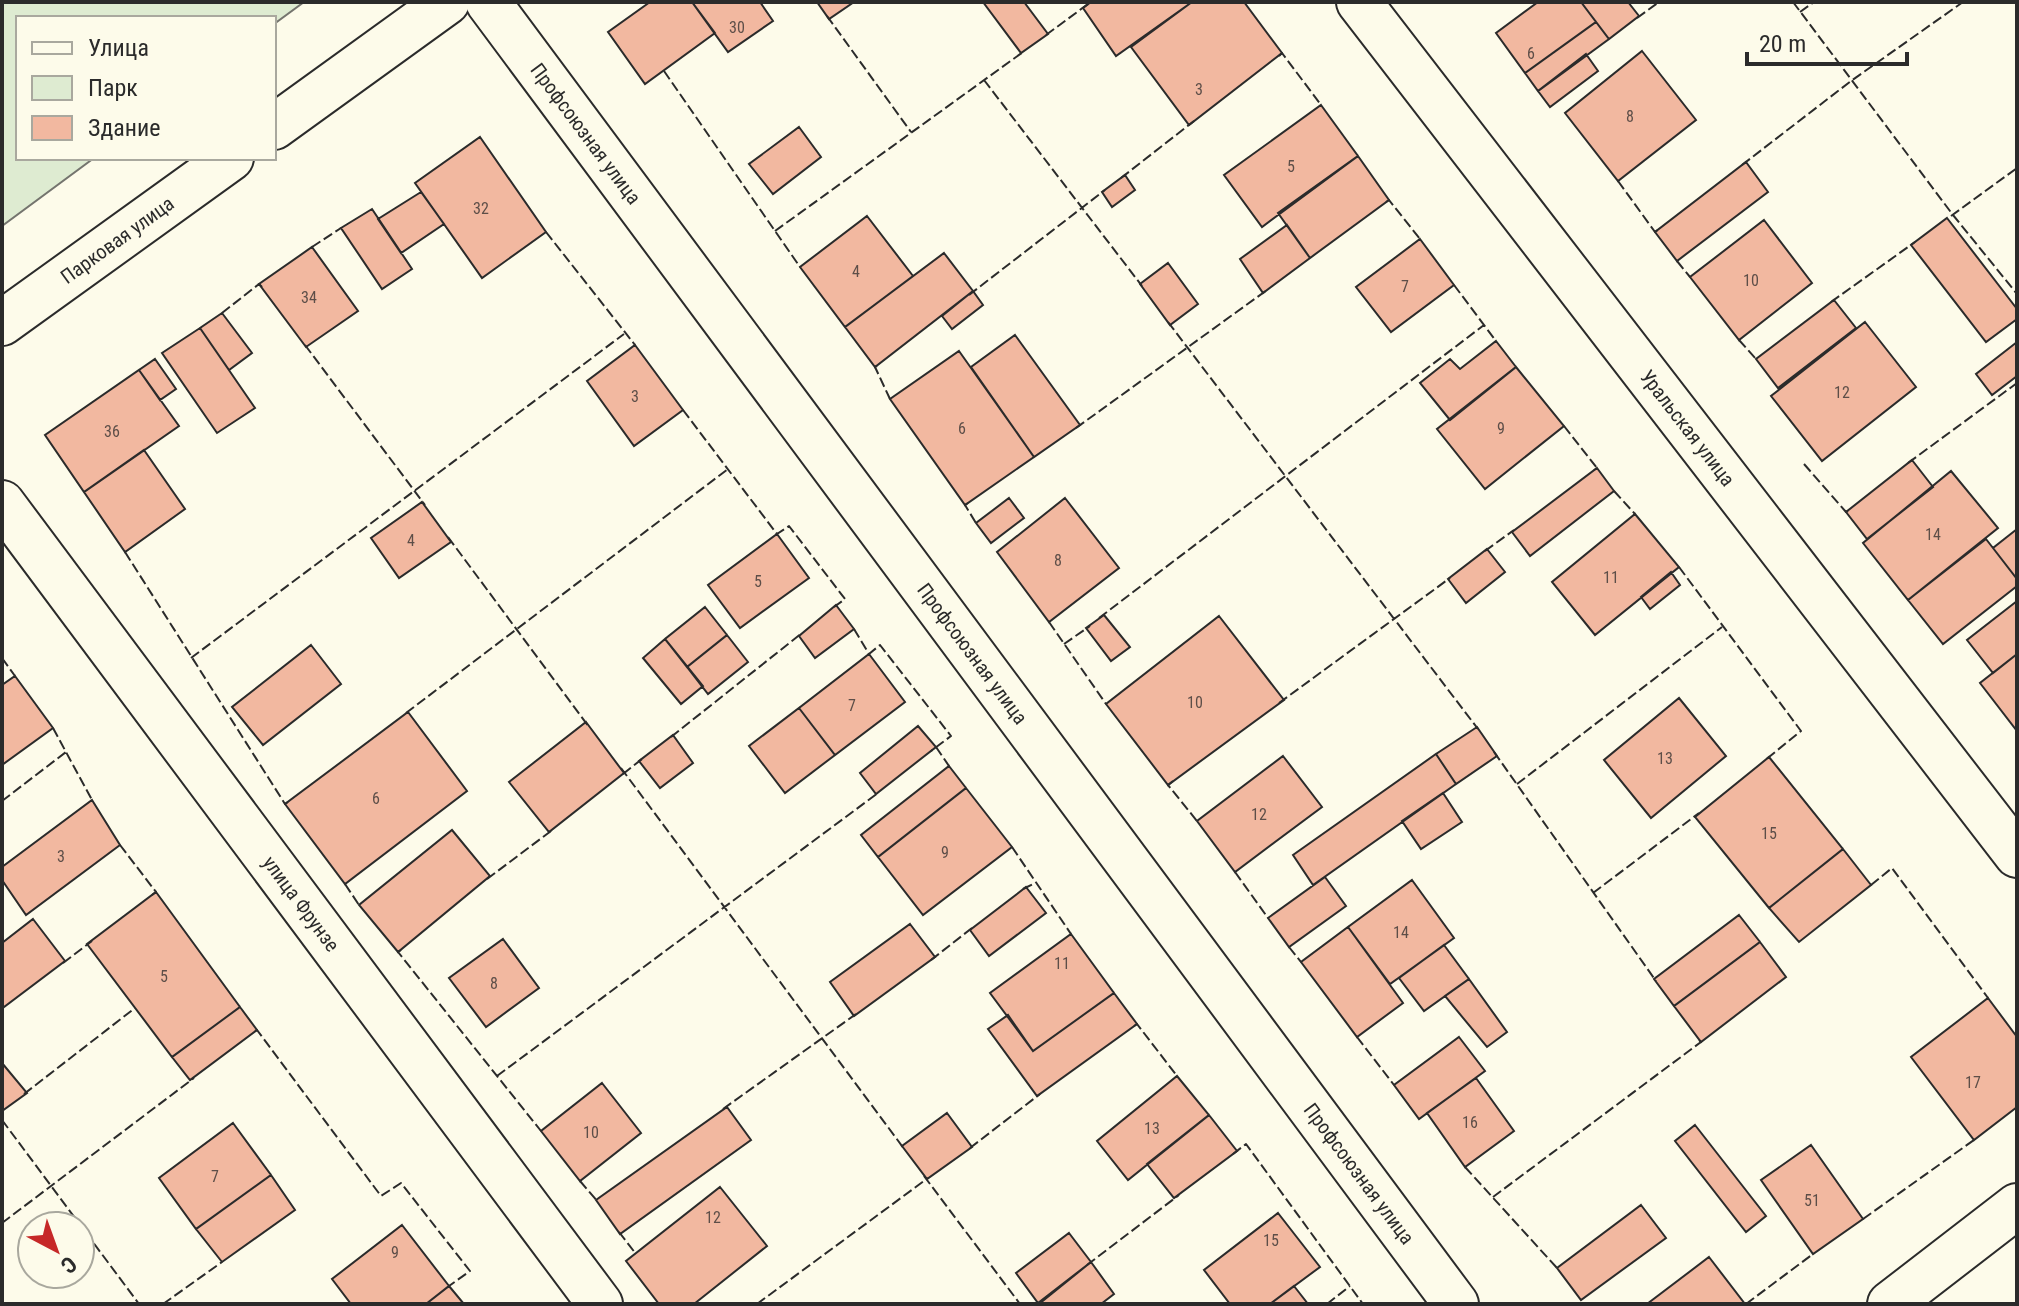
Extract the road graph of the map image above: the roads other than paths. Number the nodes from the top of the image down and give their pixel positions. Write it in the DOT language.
graph roads {
  1 [pos="447,2"];
  2 [pos="488,2"];
  3 [pos="1359,2"];
  4 [pos="276,126"];
  5 [pos="228,160"];
  6 [pos="2,323"];
  7 [pos="2,503"];
  8 [pos="2017,855"];
  9 [pos="2017,1206"];
  10 [pos="600,1304"];
  11 [pos="1456,1304"];
  12 [pos="1890,1304"];
  1 -- 4 [label="street"];
  2 -- 11 [label="street, Профсоюзная улица"];
  3 -- 8 [label="street, Уральская улица"];
  5 -- 6 [label="street, Парковая улица"];
  7 -- 10 [label="street, улица Фрунзе"];
  9 -- 12 [label="street"];
}
